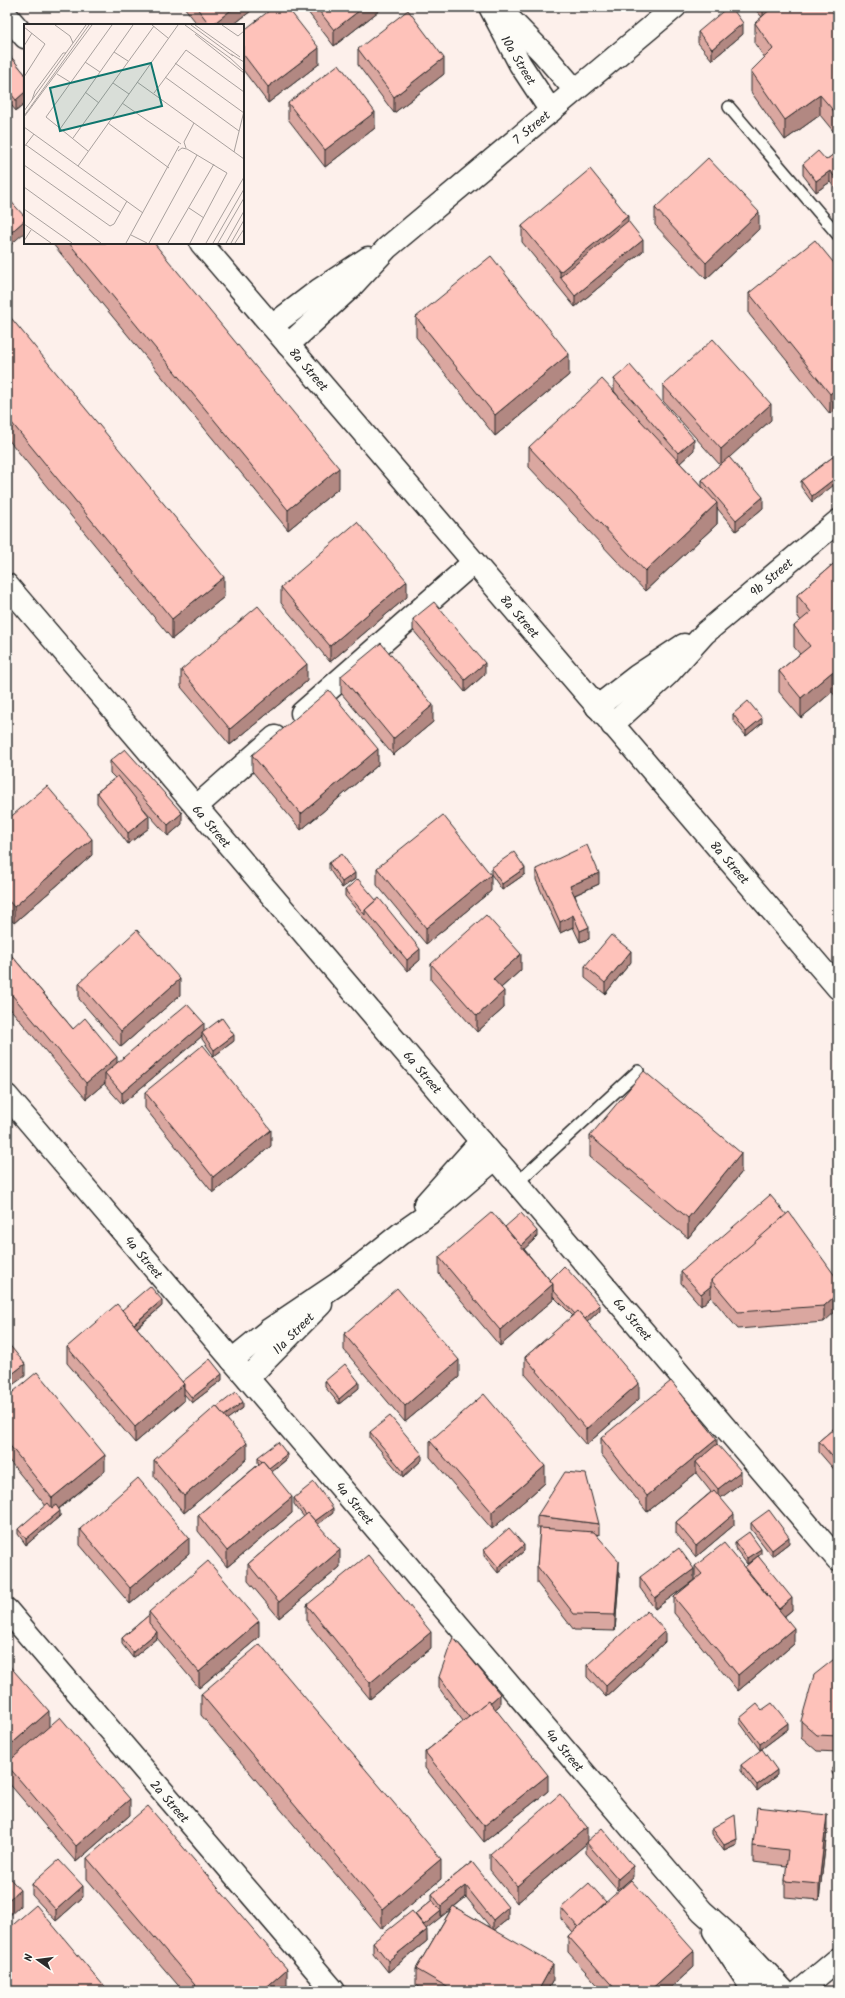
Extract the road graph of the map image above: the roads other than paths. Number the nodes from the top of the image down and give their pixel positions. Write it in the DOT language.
graph roads {
  1 [pos="490,7"];
  2 [pos="498,7"];
  3 [pos="676,7"];
  4 [pos="7,16"];
  5 [pos="24,36"];
  6 [pos="575,90"];
  7 [pos="729,107"];
  8 [pos="551,111"];
  9 [pos="838,235"];
  10 [pos="202,244"];
  11 [pos="387,248"];
  12 [pos="272,326"];
  13 [pos="288,345"];
  14 [pos="838,520"];
  15 [pos="474,562"];
  16 [pos="7,585"];
  17 [pos="705,633"];
  18 [pos="597,707"];
  19 [pos="612,725"];
  20 [pos="196,807"];
  21 [pos="838,988"];
  22 [pos="638,1071"];
  23 [pos="7,1096"];
  24 [pos="481,1141"];
  25 [pos="496,1158"];
  26 [pos="517,1183"];
  27 [pos="400,1234"];
  28 [pos="336,1285"];
  29 [pos="232,1360"];
  30 [pos="248,1378"];
  31 [pos="838,1560"];
  32 [pos="7,1610"];
  33 [pos="702,1911"];
  34 [pos="838,1959"];
  35 [pos="334,1991"];
  36 [pos="754,1991"];
  37 [pos="784,1991"];
  38 [pos="800,1991"];
  1 -- 8 [label="street, 10a Street"];
  2 -- 6 [label="street, 10a Street"];
  3 -- 6 [label="street, 7 Street"];
  4 -- 5 [label="street"];
  6 -- 8 [label="street, 7 Street"];
  7 -- 9 [label="lane"];
  8 -- 11 [label="street, 7 Street"];
  10 -- 12 [label="street, 8a Street"];
  11 -- 12 [label="street, 7 Street"];
  11 -- 13 [label="street, 7 Street"];
  12 -- 13 [label="street, 8a Street"];
  13 -- 15 [label="street, 8a Street"];
  14 -- 17 [label="street, 9b Street"];
  15 -- 18 [label="street, 8a Street"];
  15 -- 20 [label="street"];
  16 -- 20 [label="street, 6a Street"];
  17 -- 18 [label="street, 9b Street"];
  17 -- 19 [label="street, 9b Street"];
  18 -- 19 [label="street, 8a Street"];
  19 -- 21 [label="street, 8a Street"];
  20 -- 24 [label="street, 6a Street"];
  22 -- 26 [label="lane"];
  23 -- 29 [label="street, 4a Street"];
  24 -- 25 [label="street, 6a Street"];
  24 -- 27 [label="street, 11a Street"];
  25 -- 26 [label="street, 6a Street"];
  25 -- 27 [label="street, 11a Street"];
  26 -- 31 [label="street, 6a Street"];
  27 -- 28 [label="street, 11a Street"];
  28 -- 29 [label="street, 11a Street"];
  28 -- 30 [label="street, 11a Street"];
  29 -- 30 [label="street, 4a Street"];
  30 -- 33 [label="street, 4a Street"];
  32 -- 35 [label="street, 2a Street"];
  33 -- 36 [label="street, 4a Street"];
  33 -- 37 [label="street, 4a Street"];
  34 -- 38 [label="street"];
}
